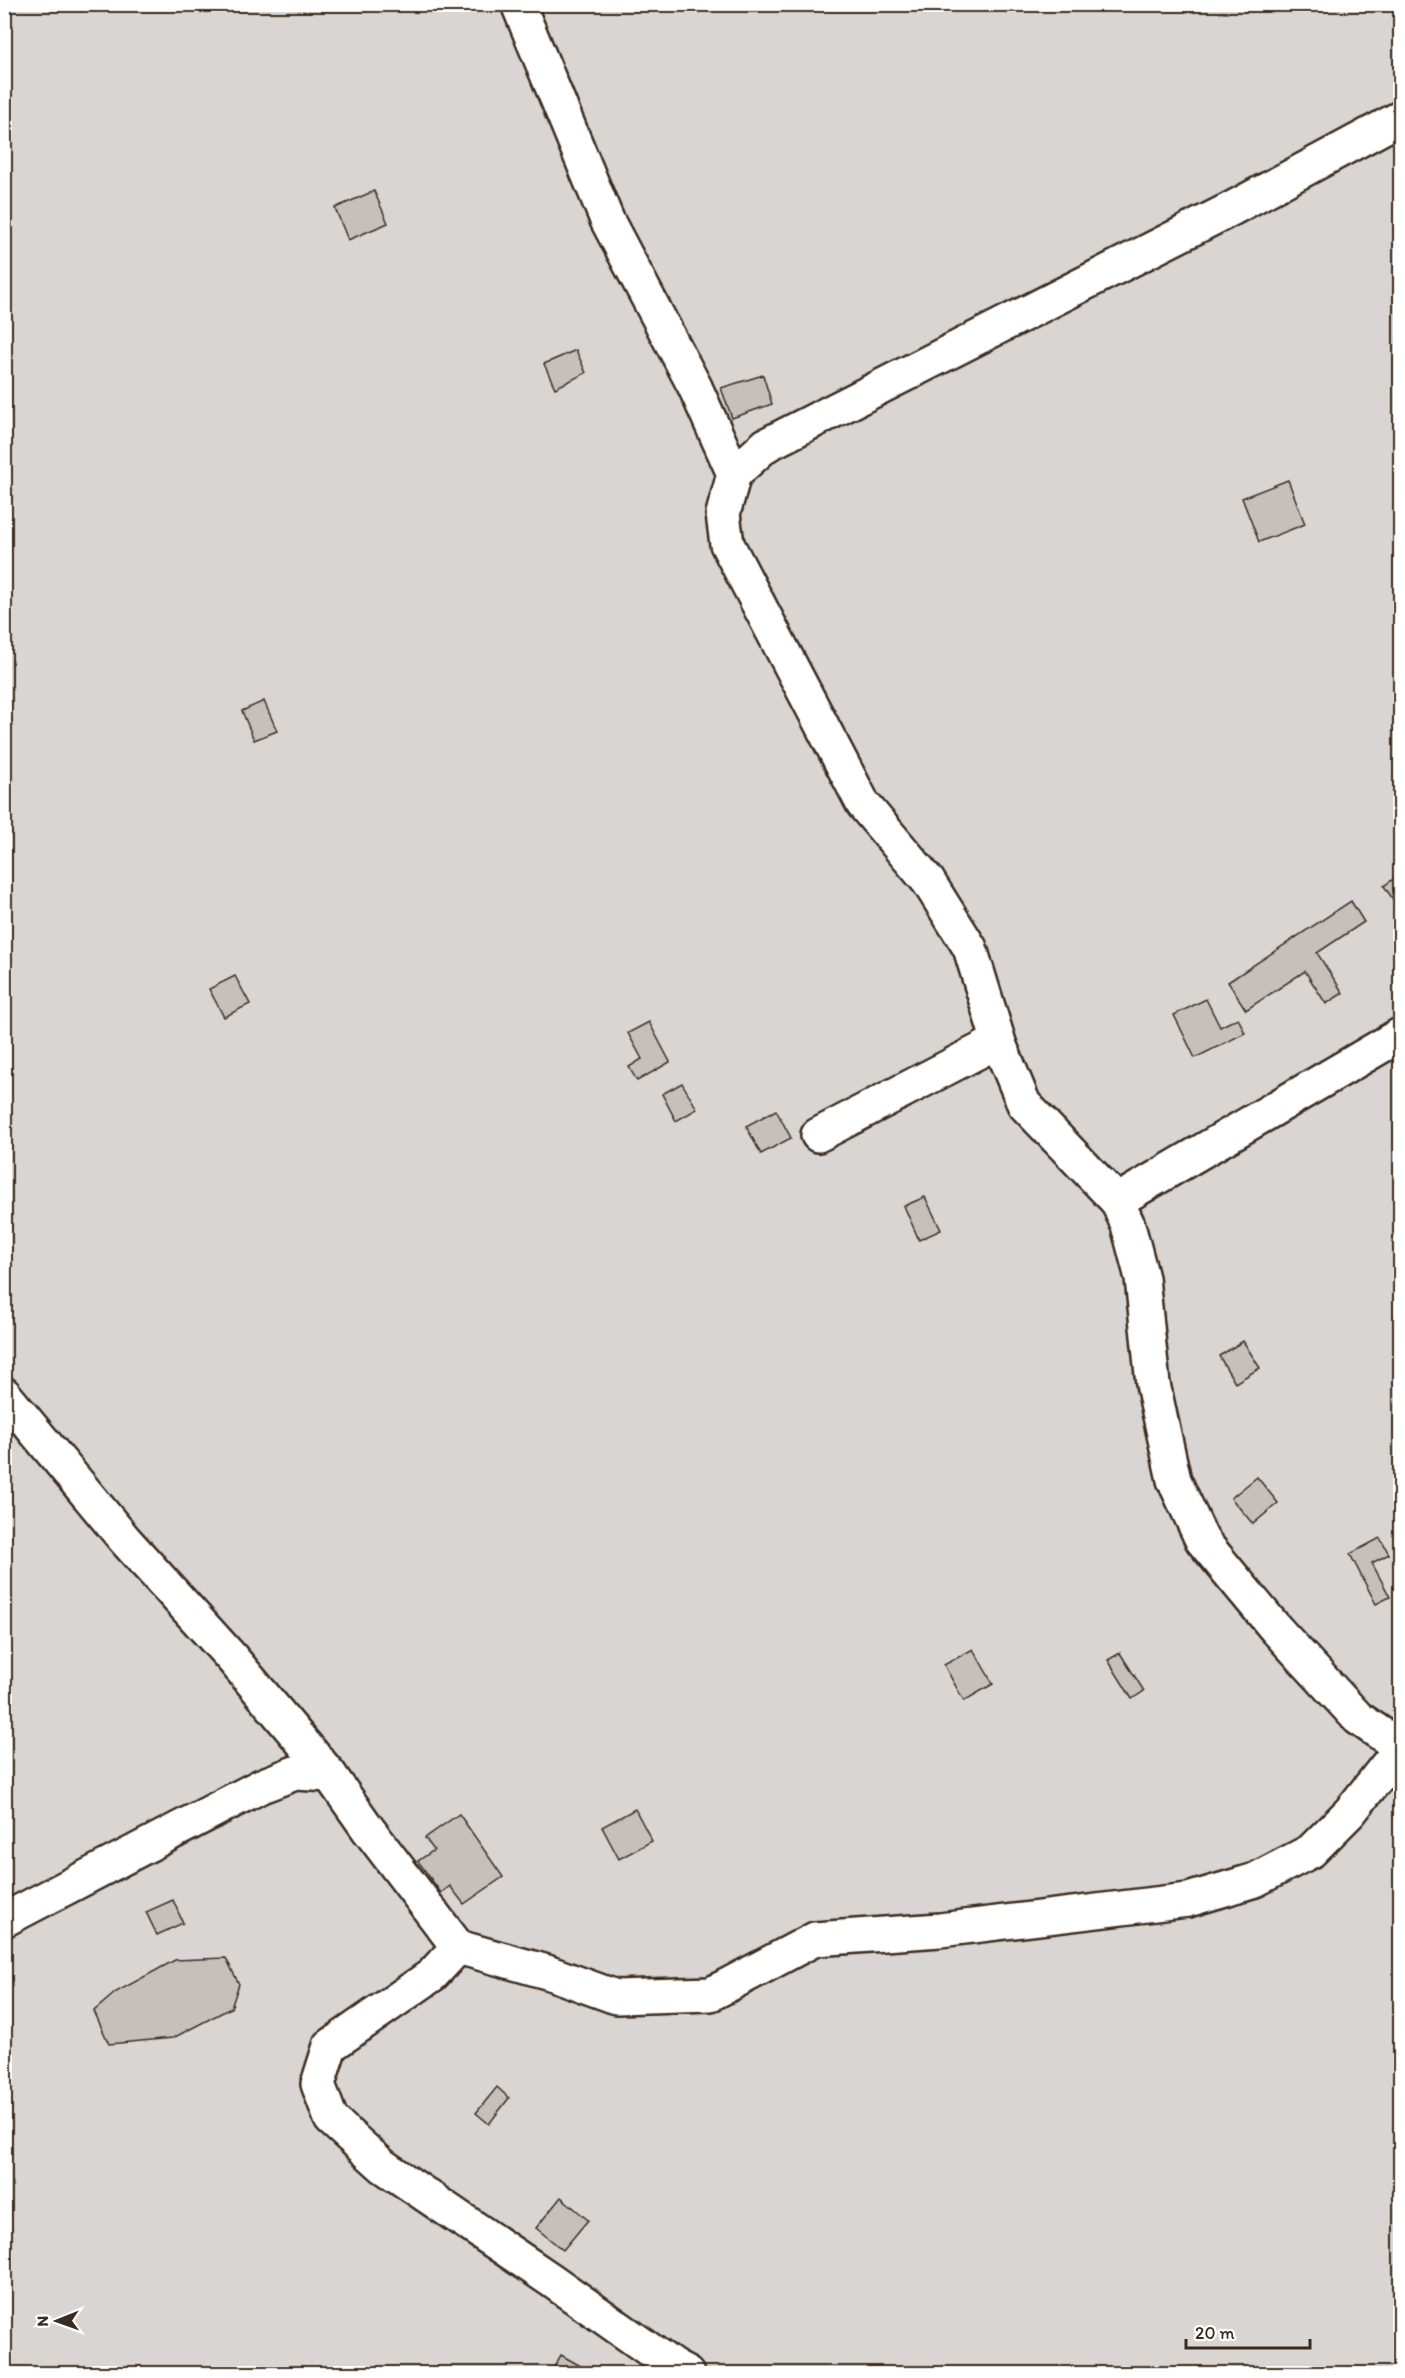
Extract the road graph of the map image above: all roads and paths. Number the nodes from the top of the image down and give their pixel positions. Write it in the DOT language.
graph roads {
  1 [pos="518,4"];
  2 [pos="1401,118"];
  3 [pos="734,474"];
  4 [pos="1401,1035"];
  5 [pos="1000,1046"];
  6 [pos="818,1135"];
  7 [pos="1117,1201"];
  8 [pos="4,1394"];
  9 [pos="1401,1748"];
  10 [pos="330,1775"];
  11 [pos="4,1920"];
  12 [pos="458,1947"];
  13 [pos="687,2373"];
  1 -- 3 [label="street"];
  2 -- 3 [label="street"];
  3 -- 5 [label="street"];
  4 -- 7 [label="street"];
  5 -- 6 [label="street"];
  5 -- 7 [label="street"];
  7 -- 9 [label="street"];
  8 -- 10 [label="street"];
  9 -- 12 [label="street"];
  10 -- 11 [label="street"];
  10 -- 12 [label="street"];
  12 -- 13 [label="street"];
}
